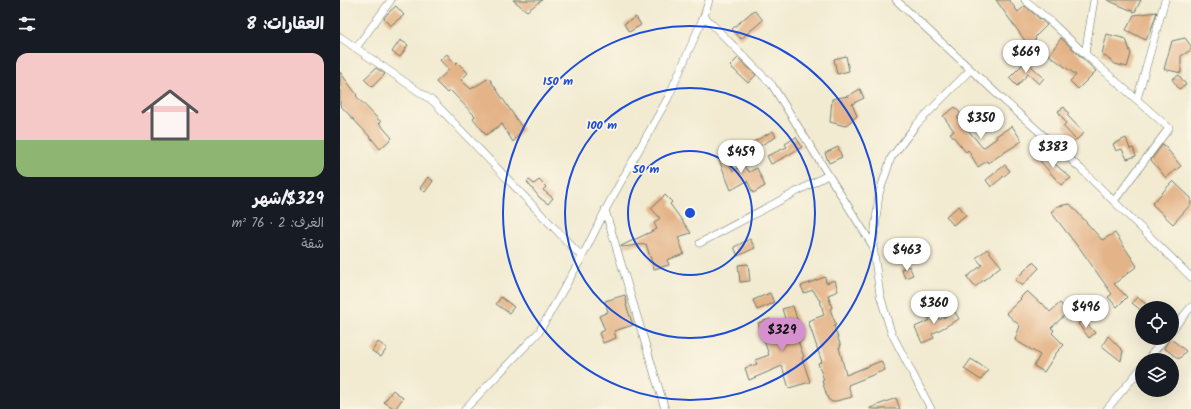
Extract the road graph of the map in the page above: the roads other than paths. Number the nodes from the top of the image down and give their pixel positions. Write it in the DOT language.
graph roads {
  1 [pos="391,0"];
  2 [pos="709,0"];
  3 [pos="896,0"];
  4 [pos="1025,0"];
  5 [pos="1094,0"];
  6 [pos="1165,0"];
  7 [pos="704,16"];
  8 [pos="340,37"];
  9 [pos="356,48"];
  10 [pos="1085,54"];
  11 [pos="970,70"];
  12 [pos="1137,100"];
  13 [pos="828,175"];
  14 [pos="1114,201"];
  15 [pos="605,210"];
  16 [pos="700,243"];
  17 [pos="872,246"];
  18 [pos="582,257"];
  19 [pos="1191,277"];
  20 [pos="1191,307"];
  21 [pos="1179,322"];
  22 [pos="1160,345"];
  23 [pos="1153,353"];
  24 [pos="1135,375"];
  25 [pos="465,409"];
  26 [pos="665,409"];
  27 [pos="931,409"];
  28 [pos="1107,409"];
  1 -- 9 [label="street"];
  2 -- 7 [label="street"];
  3 -- 11 [label="street"];
  4 -- 10 [label="street"];
  5 -- 10 [label="street"];
  6 -- 12 [label="street"];
  7 -- 13 [label="street"];
  7 -- 15 [label="street"];
  8 -- 9 [label="street"];
  9 -- 18 [label="street"];
  10 -- 12 [label="street"];
  11 -- 14 [label="street"];
  11 -- 17 [label="street"];
  12 -- 14 [label="street"];
  13 -- 16 [label="street"];
  13 -- 17 [label="street"];
  14 -- 19 [label="street"];
  15 -- 18 [label="street"];
  15 -- 26 [label="street"];
  17 -- 27 [label="street"];
  18 -- 25 [label="street"];
  20 -- 21 [label="street"];
  22 -- 23 [label="street"];
  24 -- 28 [label="street"];
}
